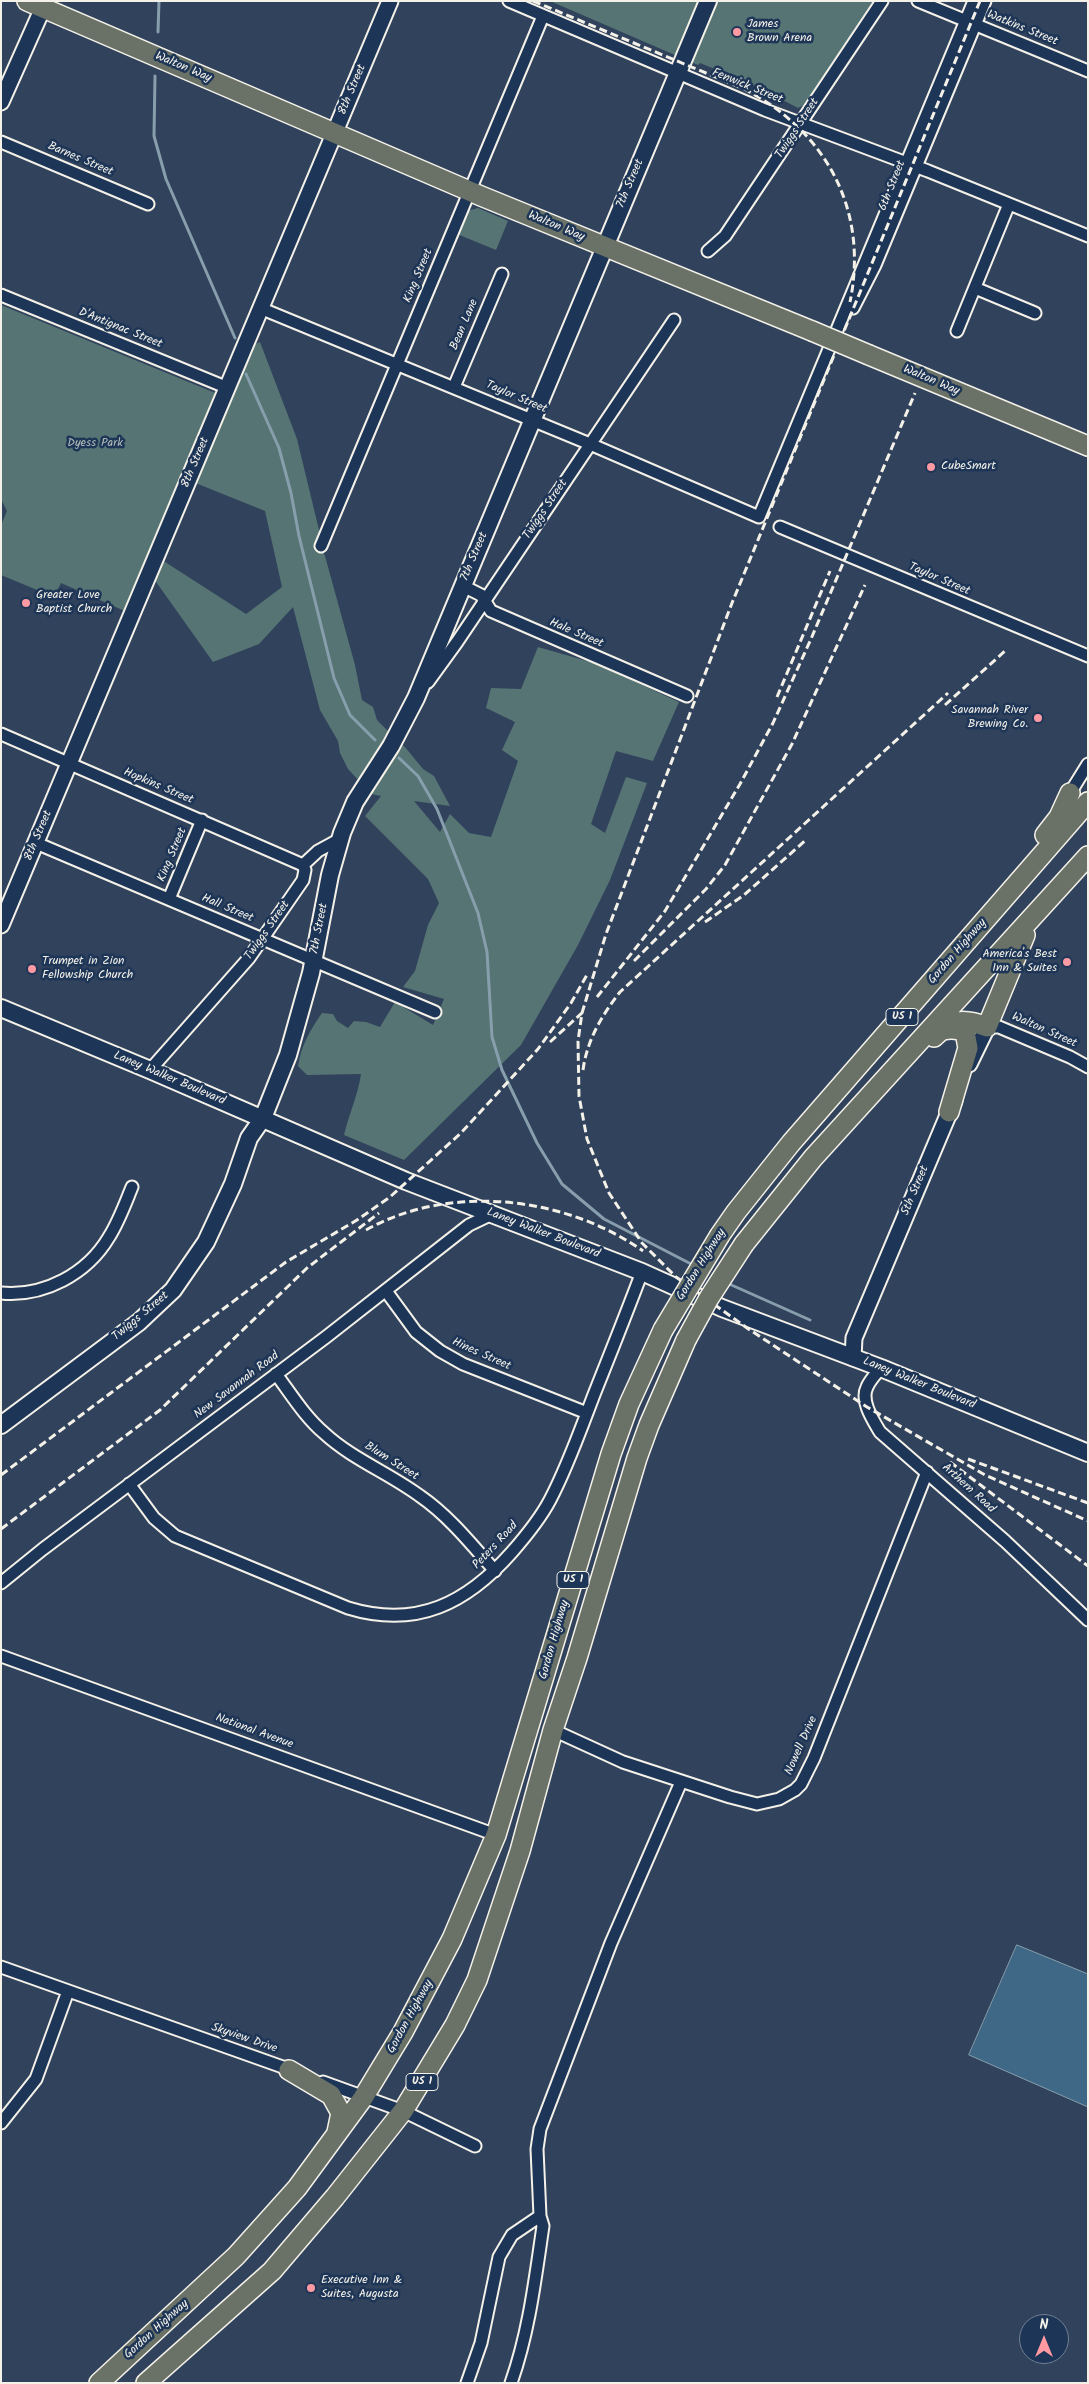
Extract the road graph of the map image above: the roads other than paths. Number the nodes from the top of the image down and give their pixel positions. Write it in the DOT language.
graph roads {
  1 [pos="390,1"];
  2 [pos="509,1"];
  3 [pos="708,1"];
  4 [pos="882,1"];
  5 [pos="918,1"];
  6 [pos="974,1"];
  7 [pos="986,1"];
  8 [pos="38,3"];
  9 [pos="543,16"];
  10 [pos="970,23"];
  11 [pos="1088,71"];
  12 [pos="678,73"];
  13 [pos="1,102"];
  14 [pos="801,123"];
  15 [pos="335,131"];
  16 [pos="1,142"];
  17 [pos="911,165"];
  18 [pos="470,191"];
  19 [pos="148,204"];
  20 [pos="1009,204"];
  21 [pos="1088,236"];
  22 [pos="604,247"];
  23 [pos="708,251"];
  24 [pos="502,274"];
  25 [pos="975,288"];
  26 [pos="1,295"];
  27 [pos="260,308"];
  28 [pos="1035,313"];
  29 [pos="674,320"];
  30 [pos="957,331"];
  31 [pos="397,364"];
  32 [pos="230,383"];
  33 [pos="454,388"];
  34 [pos="532,420"];
  35 [pos="590,444"];
  36 [pos="1088,446"];
  37 [pos="759,517"];
  38 [pos="780,527"];
  39 [pos="321,546"];
  40 [pos="463,586"];
  41 [pos="485,601"];
  42 [pos="1088,656"];
  43 [pos="687,696"];
  44 [pos="416,698"];
  45 [pos="1,734"];
  46 [pos="70,764"];
  47 [pos="1088,764"];
  48 [pos="1070,793"];
  49 [pos="1088,802"];
  50 [pos="202,820"];
  51 [pos="340,839"];
  52 [pos="36,843"];
  53 [pos="1088,856"];
  54 [pos="303,865"];
  55 [pos="1088,876"];
  56 [pos="169,900"];
  57 [pos="986,920"];
  58 [pos="1031,924"];
  59 [pos="1,925"];
  60 [pos="263,939"];
  61 [pos="314,961"];
  62 [pos="1,1008"];
  63 [pos="435,1012"];
  64 [pos="986,1027"];
  65 [pos="941,1030"];
  66 [pos="1088,1067"];
  67 [pos="150,1070"];
  68 [pos="949,1112"];
  69 [pos="263,1118"];
  70 [pos="132,1187"];
  71 [pos="768,1212"];
  72 [pos="492,1214"];
  73 [pos="642,1272"];
  74 [pos="386,1291"];
  75 [pos="1,1293"];
  76 [pos="853,1358"];
  77 [pos="881,1368"];
  78 [pos="276,1374"];
  79 [pos="587,1413"];
  80 [pos="1,1424"];
  81 [pos="1088,1453"];
  82 [pos="927,1472"];
  83 [pos="129,1484"];
  84 [pos="495,1571"];
  85 [pos="1,1583"];
  86 [pos="1088,1620"];
  87 [pos="1,1656"];
  88 [pos="553,1730"];
  89 [pos="681,1782"];
  90 [pos="496,1835"];
  91 [pos="1,1967"];
  92 [pos="68,1992"];
  93 [pos="290,2070"];
  94 [pos="363,2098"];
  95 [pos="403,2111"];
  96 [pos="1,2123"];
  97 [pos="336,2135"];
  98 [pos="475,2146"];
  99 [pos="540,2216"];
  100 [pos="99,2383"];
  101 [pos="146,2383"];
  102 [pos="467,2383"];
  103 [pos="511,2383"];
  1 -- 15 [label="street, 8th Street"];
  2 -- 9 [label="street, Fenwick Street"];
  3 -- 12 [label="main road, 7th Street"];
  4 -- 14 [label="street, Twiggs Street"];
  5 -- 10 [label="street, Watkins Street"];
  6 -- 10 [label="street, 6th Street"];
  7 -- 10 [label="street, 6th Street"];
  8 -- 13 [label="street"];
  8 -- 15 [label="main road, Walton Way"];
  9 -- 12 [label="street, Fenwick Street"];
  9 -- 18 [label="street, King Street"];
  10 -- 11 [label="street, Watkins Street"];
  10 -- 17 [label="street, 6th Street"];
  12 -- 14 [label="street, Fenwick Street"];
  12 -- 22 [label="main road, 7th Street"];
  14 -- 17 [label="street, Fenwick Street"];
  14 -- 23 [label="street, Twiggs Street"];
  15 -- 18 [label="main road, Walton Way"];
  15 -- 27 [label="street, 8th Street"];
  16 -- 19 [label="street, Barnes Street"];
  17 -- 20 [label="street, Fenwick Street"];
  17 -- 37 [label="street, 6th Street"];
  18 -- 22 [label="main road, Walton Way"];
  18 -- 31 [label="street, King Street"];
  20 -- 21 [label="street, Fenwick Street"];
  20 -- 25 [label="street"];
  22 -- 34 [label="main road, 7th Street"];
  22 -- 36 [label="main road, Walton Way, bridge"];
  24 -- 33 [label="street, Bean Lane"];
  25 -- 28 [label="street"];
  25 -- 30 [label="street"];
  26 -- 32 [label="street, D'Antignac Street"];
  27 -- 31 [label="street, Taylor Street"];
  27 -- 32 [label="street, 8th Street"];
  29 -- 35 [label="street, Twiggs Street"];
  31 -- 33 [label="street, Taylor Street"];
  31 -- 39 [label="street, King Street"];
  32 -- 46 [label="street, 8th Street"];
  33 -- 34 [label="street, Taylor Street"];
  34 -- 35 [label="street, Taylor Street"];
  34 -- 40 [label="main road, 7th Street"];
  35 -- 37 [label="street, Taylor Street"];
  35 -- 41 [label="street, Twiggs Street"];
  38 -- 42 [label="street, Taylor Street"];
  40 -- 41 [label="street, Hale Street"];
  40 -- 44 [label="main road, 7th Street"];
  41 -- 43 [label="street, Hale Street"];
  41 -- 44 [label="street, Twiggs Street"];
  44 -- 51 [label="main road, 7th Street"];
  45 -- 46 [label="street, Hopkins Street"];
  46 -- 50 [label="street, Hopkins Street"];
  46 -- 52 [label="street, 8th Street"];
  47 -- 48 [label="street"];
  48 -- 57 [label="main road"];
  49 -- 57 [label="main road, Gordon Highway / US 1"];
  50 -- 54 [label="street, Hopkins Street"];
  50 -- 56 [label="street, King Street"];
  51 -- 54 [label="street"];
  51 -- 61 [label="main road, 7th Street"];
  52 -- 56 [label="street, Hall Street"];
  52 -- 59 [label="street, 8th Street"];
  53 -- 58 [label="main road, Gordon Highway / US 1"];
  54 -- 60 [label="street, Twiggs Street"];
  55 -- 58 [label="main road"];
  56 -- 60 [label="street, Hall Street"];
  57 -- 90 [label="main road, Gordon Highway / US 1, bridge"];
  58 -- 64 [label="main road"];
  58 -- 71 [label="main road, Gordon Highway / US 1"];
  60 -- 61 [label="street, Hall Street"];
  60 -- 67 [label="street, Twiggs Street"];
  61 -- 63 [label="street, Hall Street"];
  61 -- 69 [label="main road, 7th Street"];
  62 -- 67 [label="main road, Laney Walker Boulevard"];
  64 -- 65 [label="main road"];
  64 -- 66 [label="street, Walton Street"];
  64 -- 68 [label="street, 5th Street"];
  65 -- 68 [label="main road"];
  65 -- 71 [label="main road"];
  67 -- 69 [label="main road, Laney Walker Boulevard"];
  68 -- 76 [label="street, 5th Street"];
  69 -- 72 [label="main road, Laney Walker Boulevard"];
  69 -- 80 [label="main road, Twiggs Street"];
  70 -- 75 [label="street"];
  71 -- 88 [label="main road, Gordon Highway / US 1, bridge"];
  72 -- 73 [label="main road, Laney Walker Boulevard"];
  72 -- 74 [label="street, New Savannah Road"];
  73 -- 76 [label="main road, Laney Walker Boulevard"];
  73 -- 79 [label="street, Peters Road"];
  74 -- 78 [label="street, New Savannah Road"];
  74 -- 79 [label="street, Hines Street"];
  76 -- 77 [label="main road, Laney Walker Boulevard"];
  77 -- 81 [label="main road, Laney Walker Boulevard"];
  77 -- 82 [label="street, Arthern Road"];
  78 -- 83 [label="street, New Savannah Road"];
  78 -- 84 [label="street, Blum Street"];
  79 -- 84 [label="street, Peters Road"];
  82 -- 86 [label="street, Arthern Road"];
  82 -- 89 [label="street, Nowell Drive"];
  83 -- 84 [label="street, Peters Road"];
  83 -- 85 [label="street, New Savannah Road"];
  87 -- 90 [label="street, National Avenue"];
  88 -- 89 [label="street, Nowell Drive"];
  88 -- 95 [label="main road, Gordon Highway / US 1"];
  89 -- 99 [label="street"];
  90 -- 94 [label="main road, Gordon Highway / US 1"];
  91 -- 92 [label="street, Skyview Drive"];
  92 -- 93 [label="street, Skyview Drive"];
  92 -- 96 [label="street"];
  93 -- 94 [label="street, Skyview Drive"];
  93 -- 97 [label="main road"];
  94 -- 95 [label="street, Skyview Drive"];
  94 -- 97 [label="main road, Gordon Highway / US 1"];
  95 -- 98 [label="street, Skyview Drive"];
  95 -- 101 [label="main road, Gordon Highway / US 1"];
  97 -- 100 [label="main road, Gordon Highway / US 1"];
  99 -- 102 [label="street"];
  99 -- 103 [label="street"];
}
